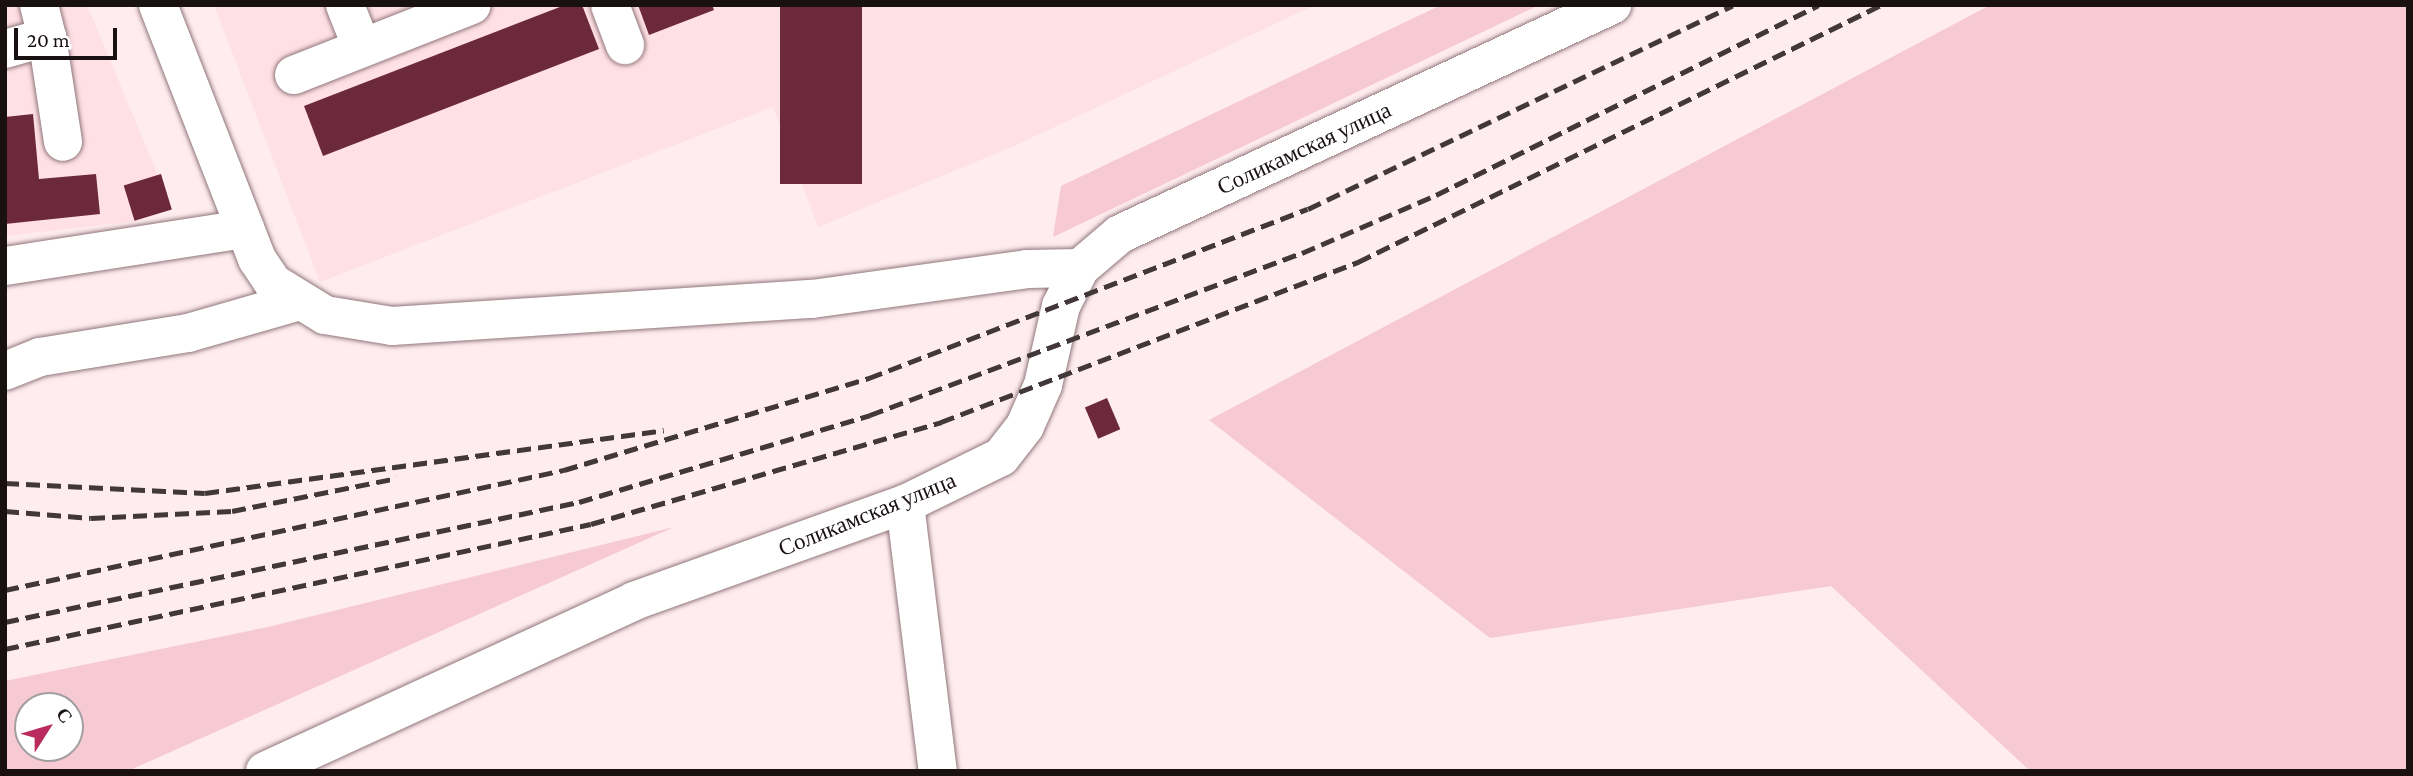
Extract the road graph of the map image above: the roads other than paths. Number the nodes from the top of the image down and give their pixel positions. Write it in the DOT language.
graph roads {
  1 [pos="158,5"];
  2 [pos="345,5"];
  3 [pos="472,5"];
  4 [pos="610,5"];
  5 [pos="1612,5"];
  6 [pos="43,21"];
  7 [pos="625,45"];
  8 [pos="362,48"];
  9 [pos="5,49"];
  10 [pos="294,75"];
  11 [pos="63,142"];
  12 [pos="245,229"];
  13 [pos="5,266"];
  14 [pos="1080,268"];
  15 [pos="296,302"];
  16 [pos="5,371"];
  17 [pos="905,504"];
  18 [pos="265,771"];
  19 [pos="938,771"];
  1 -- 12 [label="street"];
  2 -- 8 [label="street"];
  3 -- 8 [label="street"];
  4 -- 7 [label="street"];
  5 -- 14 [label="street, Соликамская улица"];
  6 -- 9 [label="street"];
  6 -- 11 [label="street"];
  8 -- 10 [label="street"];
  12 -- 13 [label="street"];
  12 -- 15 [label="street"];
  14 -- 15 [label="street"];
  14 -- 17 [label="street, Соликамская улица"];
  15 -- 16 [label="street"];
  17 -- 18 [label="street, Соликамская улица"];
  17 -- 19 [label="street"];
}
